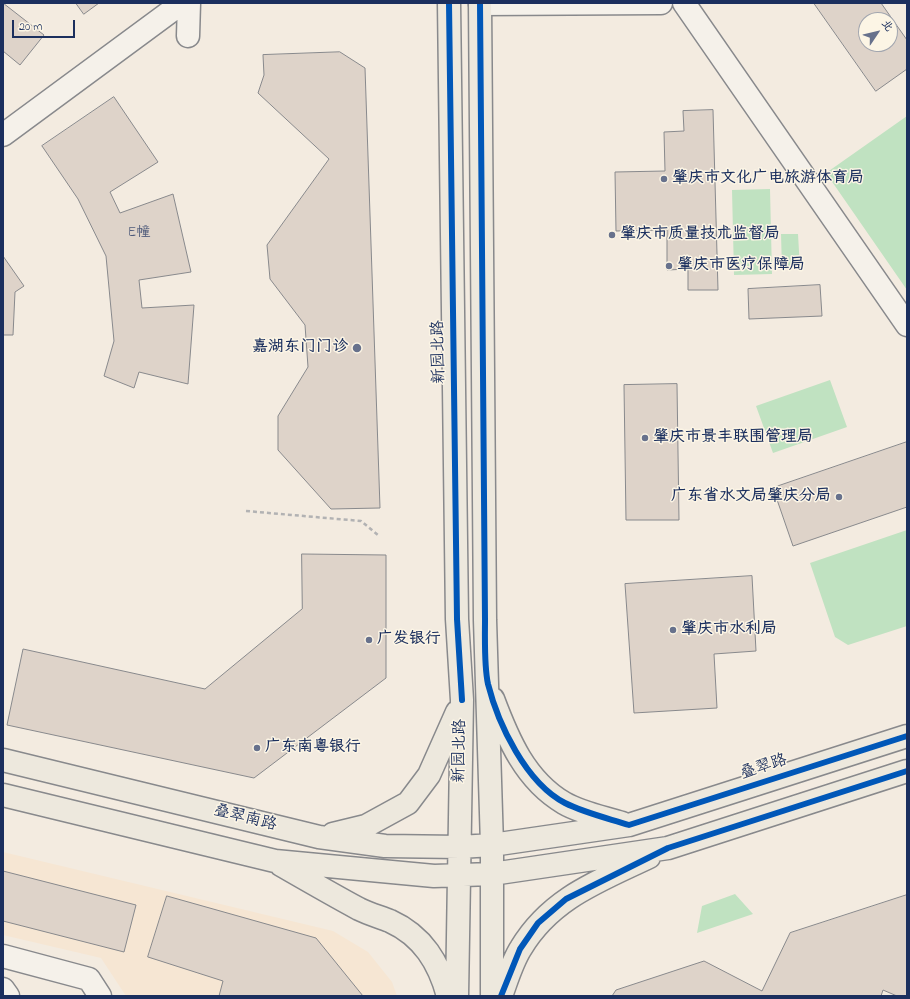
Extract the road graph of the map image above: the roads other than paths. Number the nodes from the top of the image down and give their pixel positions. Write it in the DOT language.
graph roads {
  1 [pos="182,3"];
  2 [pos="190,3"];
  3 [pos="449,3"];
  4 [pos="661,3"];
  5 [pos="684,3"];
  6 [pos="480,4"];
  7 [pos="188,36"];
  8 [pos="6,128"];
  9 [pos="907,325"];
  10 [pos="457,619"];
  11 [pos="485,620"];
  12 [pos="488,683"];
  13 [pos="462,700"];
  14 [pos="907,736"];
  15 [pos="3,760"];
  16 [pos="907,771"];
  17 [pos="724,794"];
  18 [pos="3,795"];
  19 [pos="628,825"];
  20 [pos="734,826"];
  21 [pos="283,828"];
  22 [pos="319,837"];
  23 [pos="492,845"];
  24 [pos="460,847"];
  25 [pos="668,848"];
  26 [pos="275,861"];
  27 [pos="492,874"];
  28 [pos="459,875"];
  29 [pos="3,956"];
  30 [pos="3,989"];
  31 [pos="8,996"];
  32 [pos="100,996"];
  33 [pos="448,996"];
  34 [pos="457,996"];
  35 [pos="492,996"];
  36 [pos="501,996"];
  1 -- 8 [label="street"];
  2 -- 7 [label="street"];
  3 -- 10 [label="main road, 新园北路"];
  4 -- 6 [label="street"];
  5 -- 9 [label="street"];
  6 -- 11 [label="main road, 新园北路"];
  10 -- 11 [label="main road"];
  10 -- 13 [label="main road, 新园北路"];
  11 -- 12 [label="main road, 新园北路"];
  12 -- 19 [label="main road"];
  12 -- 23 [label="main road, 新园北路"];
  13 -- 22 [label="main road"];
  13 -- 24 [label="main road, 新园北路"];
  14 -- 17 [label="main road, 叠翠路"];
  15 -- 21 [label="main road, 叠翠南路"];
  16 -- 20 [label="main road"];
  17 -- 19 [label="main road, 叠翠路"];
  17 -- 20 [label="main road"];
  18 -- 26 [label="main road"];
  19 -- 23 [label="main road, 叠翠路"];
  20 -- 25 [label="main road"];
  21 -- 22 [label="main road, 叠翠南路"];
  21 -- 26 [label="main road"];
  22 -- 24 [label="main road, 叠翠南路"];
  23 -- 24 [label="main road, 叠翠南路"];
  23 -- 27 [label="main road, 新园北路"];
  24 -- 28 [label="main road, 新园北路"];
  25 -- 27 [label="main road"];
  25 -- 36 [label="main road"];
  26 -- 28 [label="main road"];
  26 -- 33 [label="main road"];
  27 -- 28 [label="main road"];
  27 -- 35 [label="main road, 新园北路"];
  28 -- 34 [label="main road, 新园北路"];
  29 -- 32 [label="street"];
  30 -- 31 [label="street"];
}
